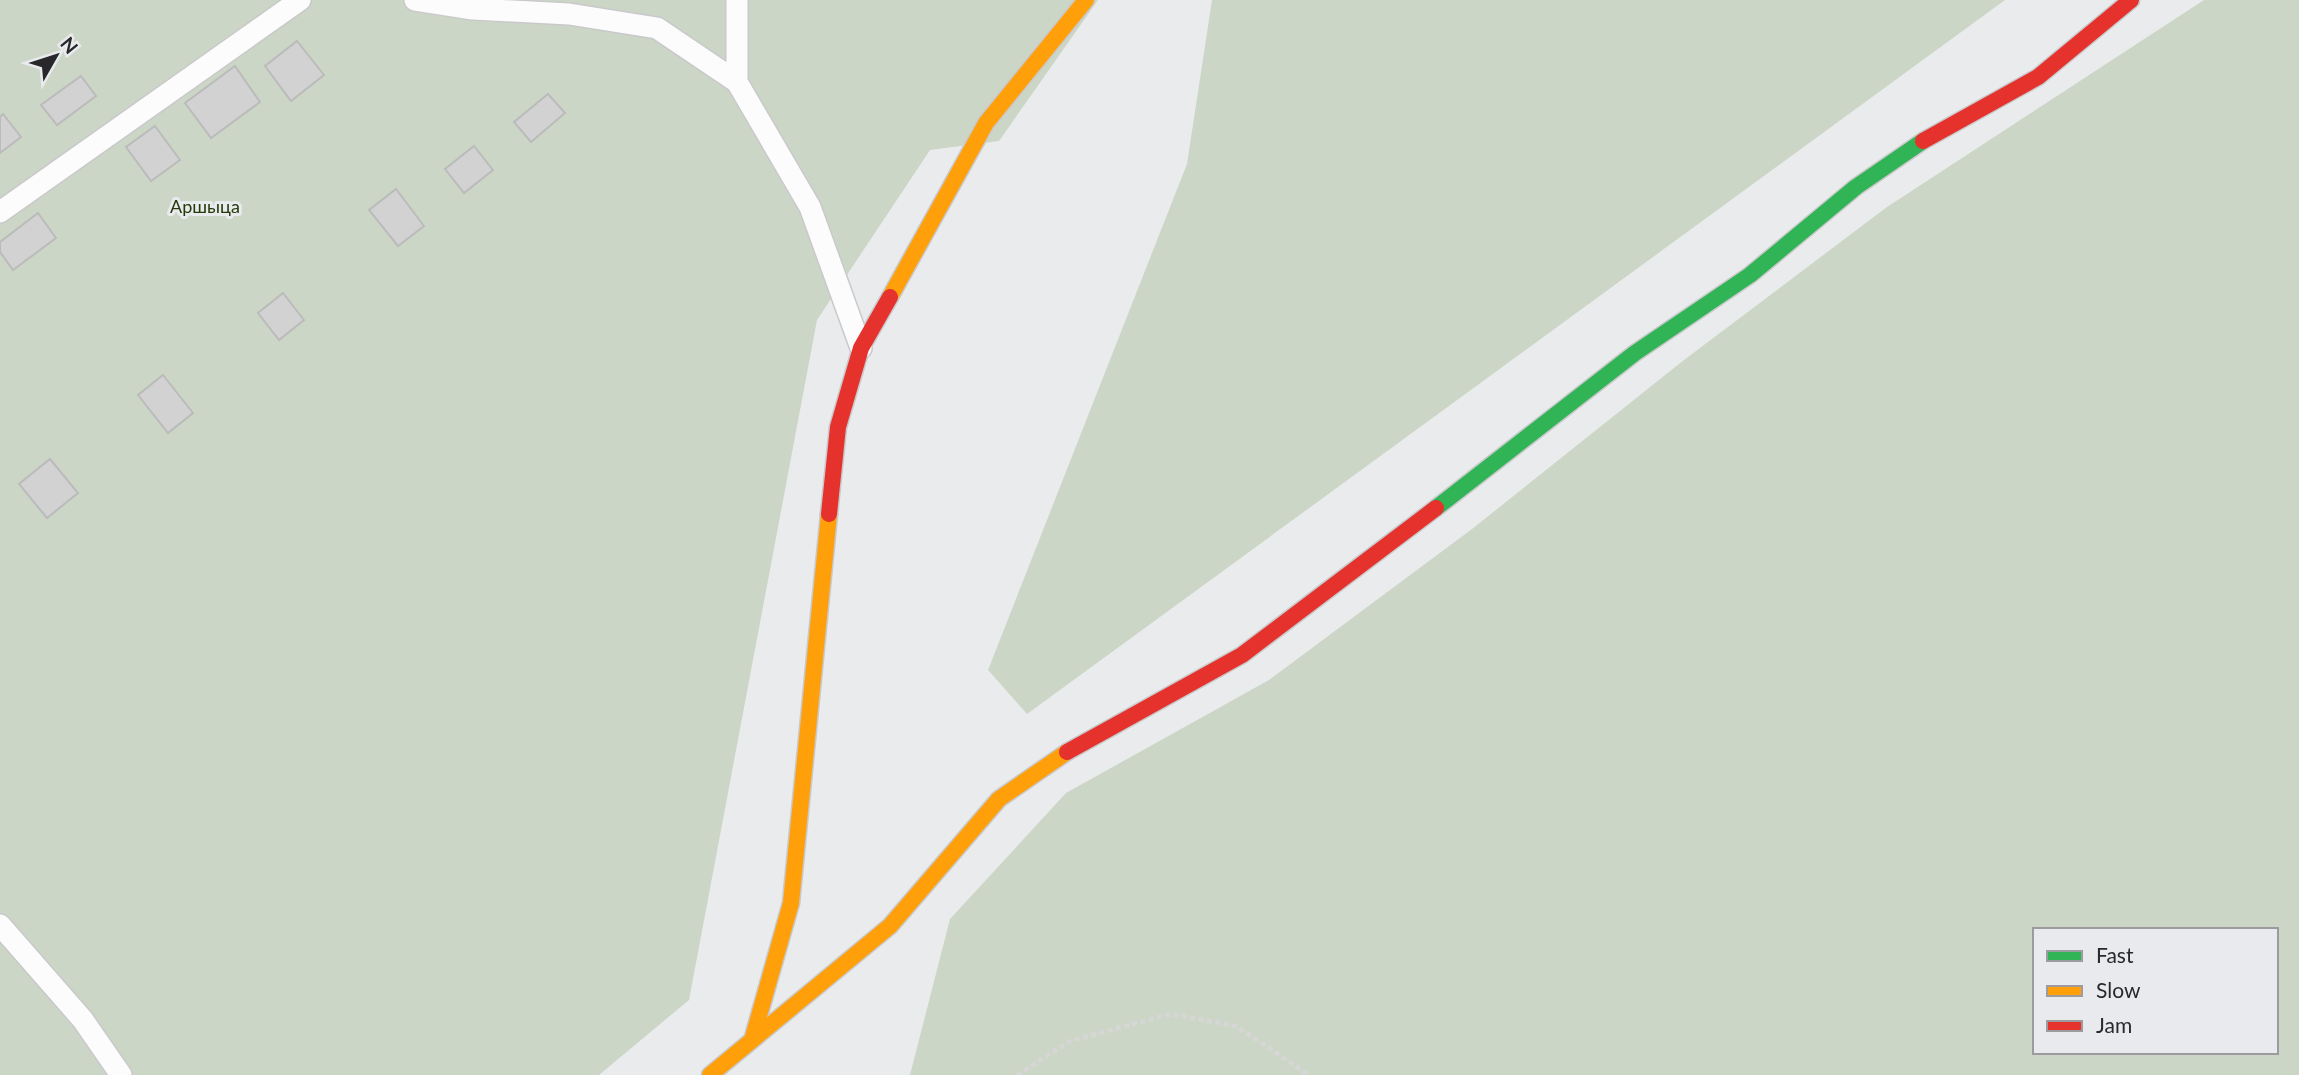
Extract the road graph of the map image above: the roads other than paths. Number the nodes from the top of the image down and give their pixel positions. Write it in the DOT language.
graph roads {
  1 [pos="300,0"];
  2 [pos="415,0"];
  3 [pos="737,0"];
  4 [pos="1086,0"];
  5 [pos="2131,0"];
  6 [pos="737,82"];
  7 [pos="0,212"];
  8 [pos="861,348"];
  9 [pos="0,925"];
  10 [pos="753,1037"];
  11 [pos="121,1075"];
  12 [pos="710,1075"];
  1 -- 7 [label="lane"];
  2 -- 6 [label="lane"];
  3 -- 6 [label="lane"];
  4 -- 8 [label="street"];
  5 -- 10 [label="street"];
  6 -- 8 [label="lane"];
  8 -- 10 [label="street"];
  9 -- 11 [label="lane"];
  10 -- 12 [label="street"];
}
